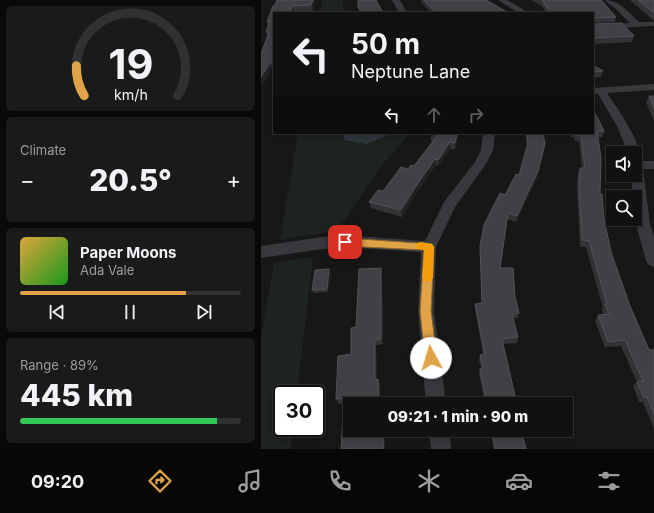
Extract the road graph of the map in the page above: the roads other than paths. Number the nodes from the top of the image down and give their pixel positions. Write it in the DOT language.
graph roads {
  1 [pos="396,0"];
  2 [pos="502,0"];
  3 [pos="608,0"];
  4 [pos="402,12"];
  5 [pos="523,12"];
  6 [pos="654,24"];
  7 [pos="637,25"];
  8 [pos="594,27"];
  9 [pos="654,86"];
  10 [pos="597,91"];
  11 [pos="489,134"];
  12 [pos="631,146"];
  13 [pos="642,165"];
  14 [pos="654,165"];
  15 [pos="637,182"];
  16 [pos="429,247"];
  17 [pos="261,252"];
  18 [pos="654,261"];
  19 [pos="435,397"];
  20 [pos="440,437"];
  21 [pos="441,449"];
  1 -- 4 [label="street"];
  2 -- 5 [label="street"];
  3 -- 7 [label="street"];
  6 -- 7 [label="street"];
  7 -- 8 [label="street"];
  9 -- 10 [label="street"];
  10 -- 12 [label="street"];
  11 -- 16 [label="street"];
  13 -- 14 [label="street"];
  15 -- 18 [label="street"];
  16 -- 17 [label="street"];
  16 -- 19 [label="street"];
  20 -- 21 [label="street"];
}
